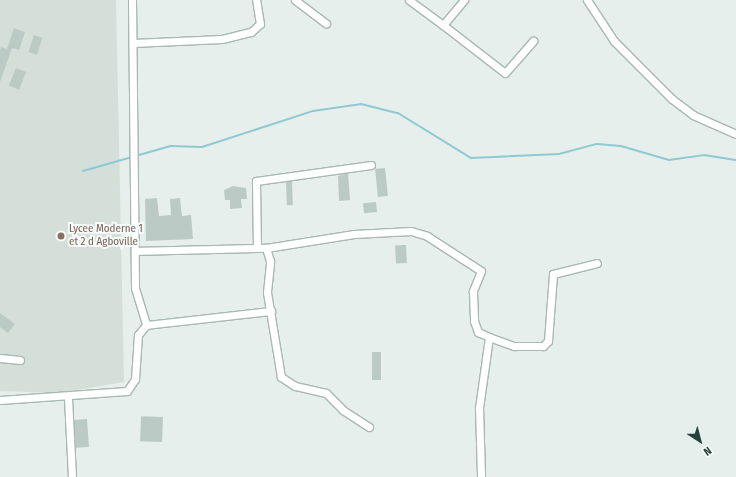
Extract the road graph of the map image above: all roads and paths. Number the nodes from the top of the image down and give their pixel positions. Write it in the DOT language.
graph roads {
  1 [pos="132,0"];
  2 [pos="256,0"];
  3 [pos="295,0"];
  4 [pos="410,0"];
  5 [pos="464,0"];
  6 [pos="587,0"];
  7 [pos="326,23"];
  8 [pos="443,25"];
  9 [pos="533,41"];
  10 [pos="133,43"];
  11 [pos="736,134"];
  12 [pos="371,165"];
  13 [pos="257,248"];
  14 [pos="266,248"];
  15 [pos="136,251"];
  16 [pos="597,263"];
  17 [pos="271,312"];
  18 [pos="146,325"];
  19 [pos="489,337"];
  20 [pos="0,358"];
  21 [pos="20,360"];
  22 [pos="68,398"];
  23 [pos="0,400"];
  24 [pos="369,427"];
  25 [pos="72,477"];
  26 [pos="481,477"];
  1 -- 10 [label="street"];
  2 -- 10 [label="street"];
  3 -- 7 [label="street"];
  4 -- 8 [label="street"];
  5 -- 8 [label="street"];
  6 -- 11 [label="street"];
  8 -- 9 [label="street"];
  10 -- 15 [label="street"];
  12 -- 13 [label="street"];
  13 -- 14 [label="street"];
  13 -- 15 [label="street"];
  14 -- 17 [label="street"];
  14 -- 19 [label="street"];
  15 -- 18 [label="street"];
  16 -- 19 [label="street"];
  17 -- 18 [label="street"];
  17 -- 24 [label="street"];
  18 -- 22 [label="street"];
  19 -- 26 [label="street"];
  20 -- 21 [label="street"];
  22 -- 23 [label="street"];
  22 -- 25 [label="street"];
}
